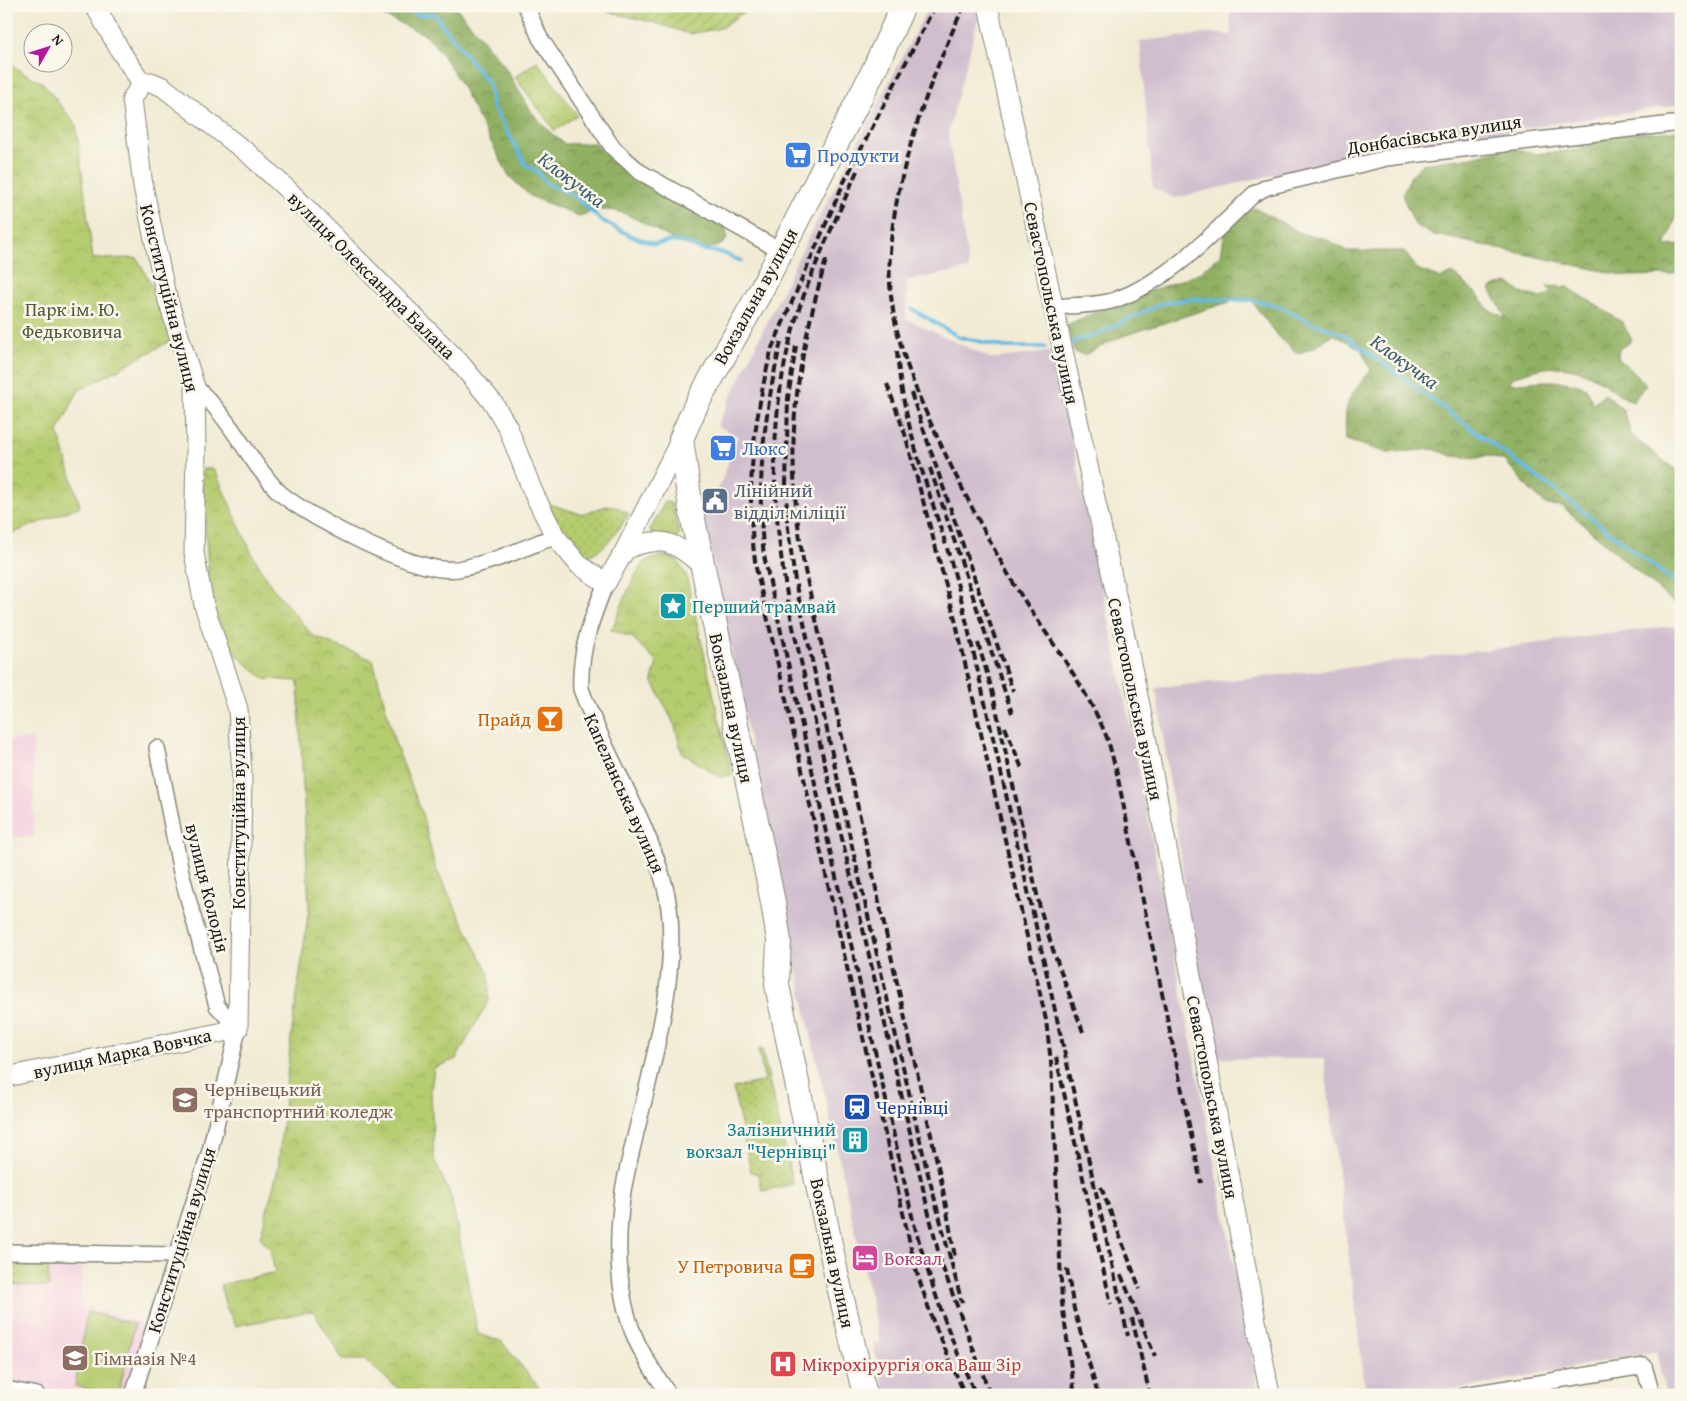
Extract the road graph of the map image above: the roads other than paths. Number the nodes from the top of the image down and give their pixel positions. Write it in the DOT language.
graph roads {
  1 [pos="95,6"];
  2 [pos="526,6"];
  3 [pos="903,6"];
  4 [pos="988,6"];
  5 [pos="142,83"];
  6 [pos="1681,123"];
  7 [pos="781,251"];
  8 [pos="1054,307"];
  9 [pos="194,387"];
  10 [pos="682,439"];
  11 [pos="694,524"];
  12 [pos="555,536"];
  13 [pos="676,545"];
  14 [pos="625,550"];
  15 [pos="703,567"];
  16 [pos="606,582"];
  17 [pos="157,748"];
  18 [pos="238,1029"];
  19 [pos="6,1077"];
  20 [pos="6,1252"];
  21 [pos="176,1255"];
  22 [pos="6,1389"];
  23 [pos="37,1395"];
  24 [pos="133,1395"];
  25 [pos="669,1395"];
  26 [pos="865,1395"];
  27 [pos="1270,1395"];
  28 [pos="1464,1395"];
  29 [pos="1652,1395"];
  1 -- 5 [label="street"];
  2 -- 7 [label="street"];
  3 -- 7 [label="main road, Вокзальна вулиця"];
  4 -- 8 [label="street, Севастопольська вулиця"];
  5 -- 9 [label="street, Конституційна вулиця"];
  5 -- 12 [label="street, вулиця Олександра Балана"];
  6 -- 8 [label="street, Донбасівська вулиця"];
  7 -- 10 [label="main road, Вокзальна вулиця"];
  8 -- 27 [label="street, Севастопольська вулиця"];
  9 -- 12 [label="street"];
  9 -- 18 [label="street, Конституційна вулиця"];
  10 -- 11 [label="main road, Вокзальна вулиця"];
  10 -- 14 [label="street, Капеланська вулиця"];
  11 -- 13 [label="street"];
  11 -- 15 [label="main road, Вокзальна вулиця"];
  12 -- 16 [label="street, вулиця Олександра Балана"];
  13 -- 14 [label="street"];
  13 -- 15 [label="street"];
  14 -- 16 [label="street, Капеланська вулиця"];
  15 -- 26 [label="main road, Вокзальна вулиця"];
  16 -- 25 [label="street, Капеланська вулиця"];
  17 -- 18 [label="street, вулиця Колодія"];
  18 -- 19 [label="street, вулиця Марка Вовчка"];
  18 -- 21 [label="street, Конституційна вулиця"];
  20 -- 21 [label="street"];
  21 -- 24 [label="street, Конституційна вулиця"];
  22 -- 23 [label="street"];
  28 -- 29 [label="street"];
}
